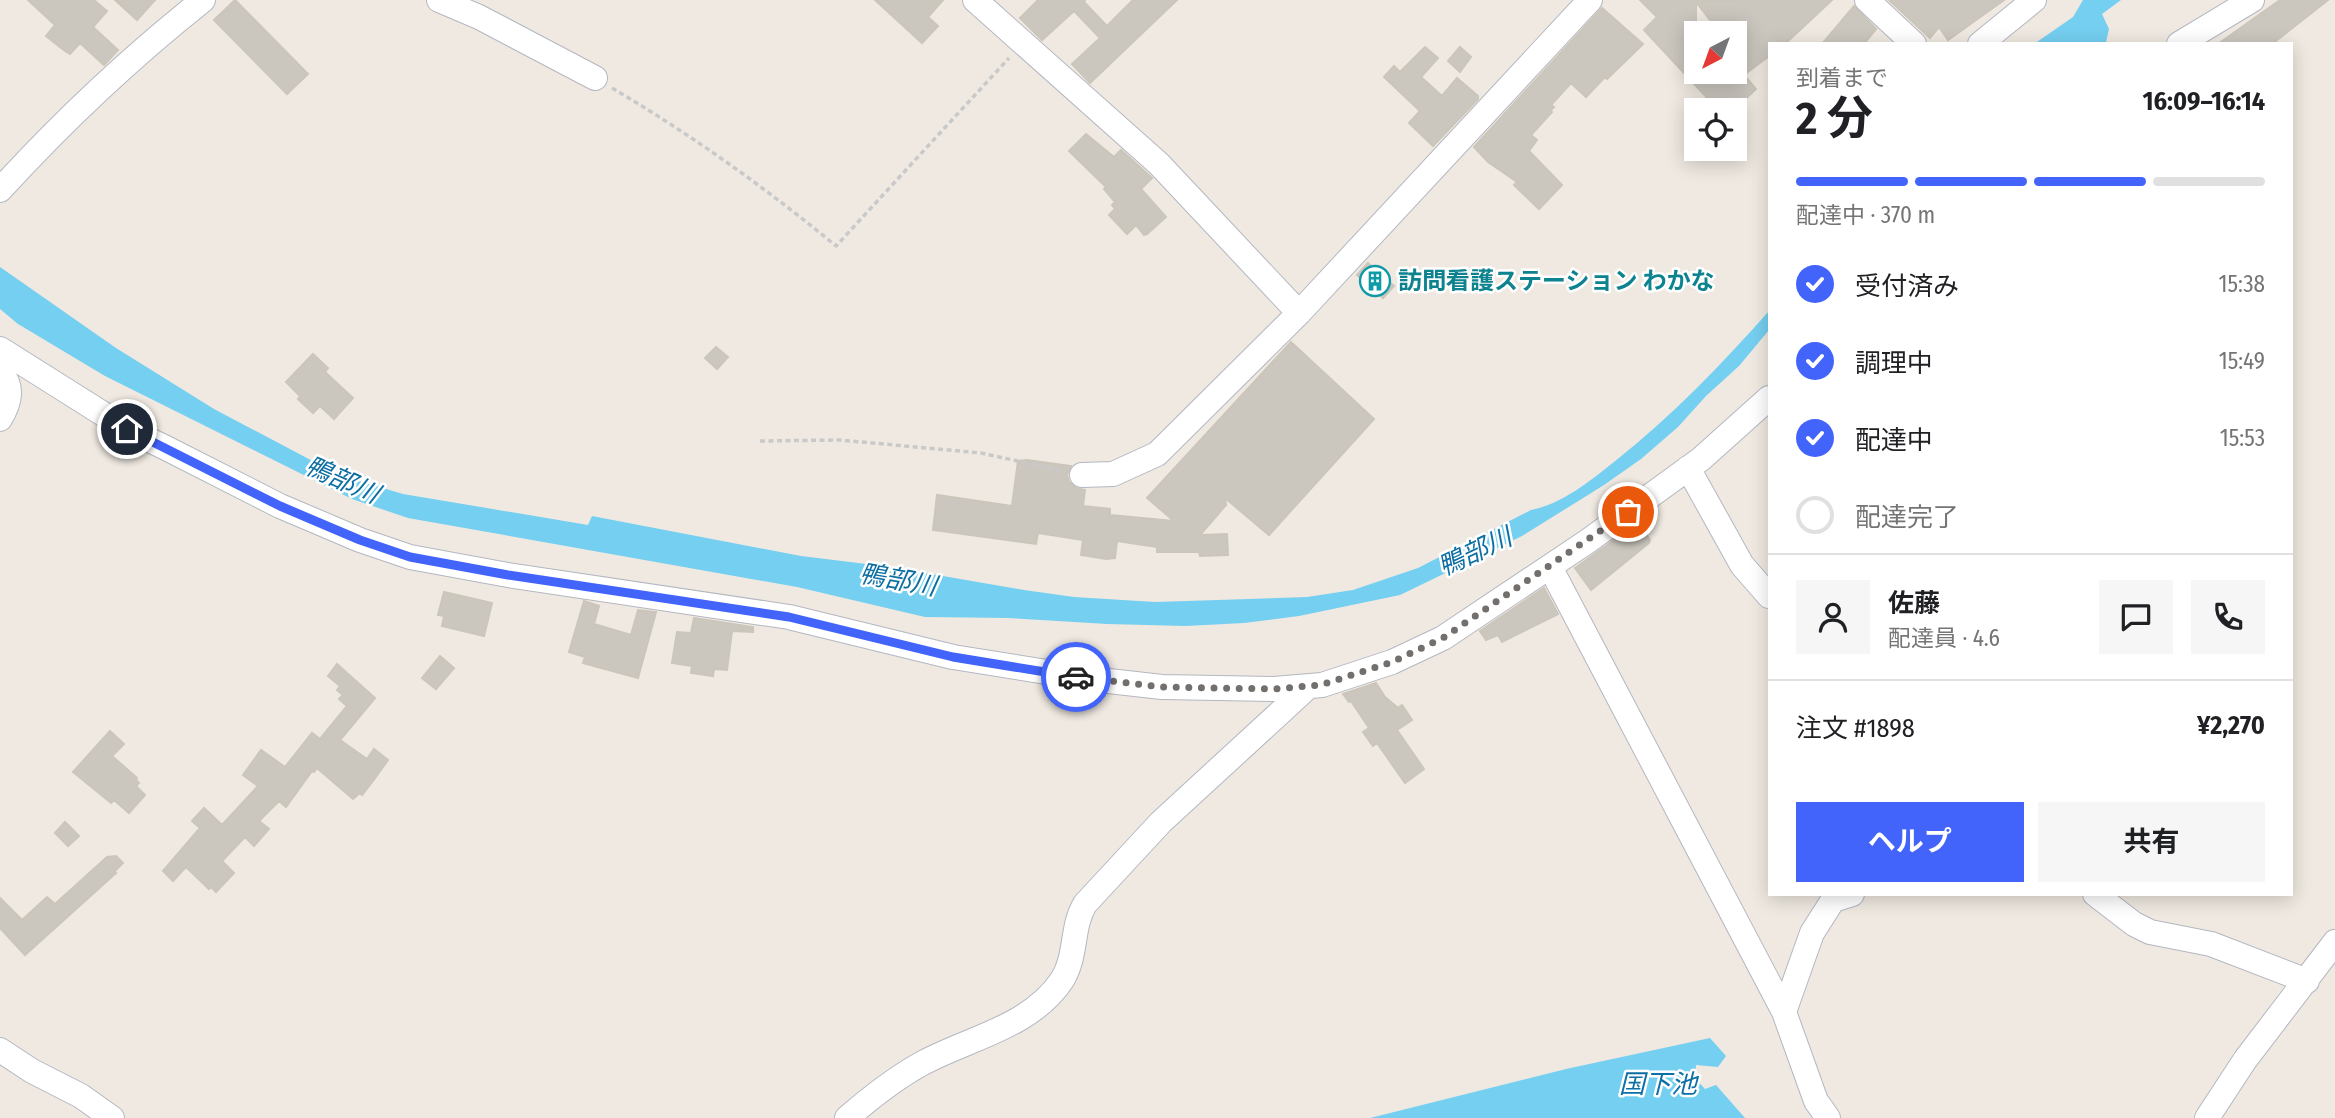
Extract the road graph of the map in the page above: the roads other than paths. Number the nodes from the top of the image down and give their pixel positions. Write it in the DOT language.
graph roads {
  1 [pos="203,0"];
  2 [pos="439,0"];
  3 [pos="975,0"];
  4 [pos="1590,0"];
  5 [pos="1867,0"];
  6 [pos="2034,0"];
  7 [pos="2252,0"];
  8 [pos="1912,42"];
  9 [pos="1982,42"];
  10 [pos="2182,42"];
  11 [pos="595,78"];
  12 [pos="0,190"];
  13 [pos="1299,313"];
  14 [pos="0,349"];
  15 [pos="0,371"];
  16 [pos="1768,399"];
  17 [pos="0,419"];
  18 [pos="1688,468"];
  19 [pos="1082,475"];
  20 [pos="1550,567"];
  21 [pos="1768,596"];
  22 [pos="1309,686"];
  23 [pos="1846,896"];
  24 [pos="2098,896"];
  25 [pos="2335,942"];
  26 [pos="2307,981"];
  27 [pos="1784,1012"];
  28 [pos="0,1050"];
  29 [pos="112,1118"];
  30 [pos="847,1118"];
  31 [pos="1828,1118"];
  32 [pos="2207,1118"];
  1 -- 12 [label="street"];
  2 -- 11 [label="street"];
  3 -- 13 [label="street"];
  4 -- 13 [label="street"];
  5 -- 8 [label="street"];
  6 -- 9 [label="street"];
  7 -- 10 [label="street"];
  13 -- 19 [label="street"];
  14 -- 22 [label="street"];
  15 -- 17 [label="street"];
  16 -- 18 [label="street"];
  18 -- 20 [label="street"];
  18 -- 21 [label="street"];
  20 -- 22 [label="street"];
  20 -- 27 [label="street"];
  22 -- 30 [label="street"];
  23 -- 27 [label="street"];
  24 -- 26 [label="street"];
  25 -- 26 [label="street"];
  26 -- 32 [label="street"];
  27 -- 31 [label="street"];
  28 -- 29 [label="street"];
}
